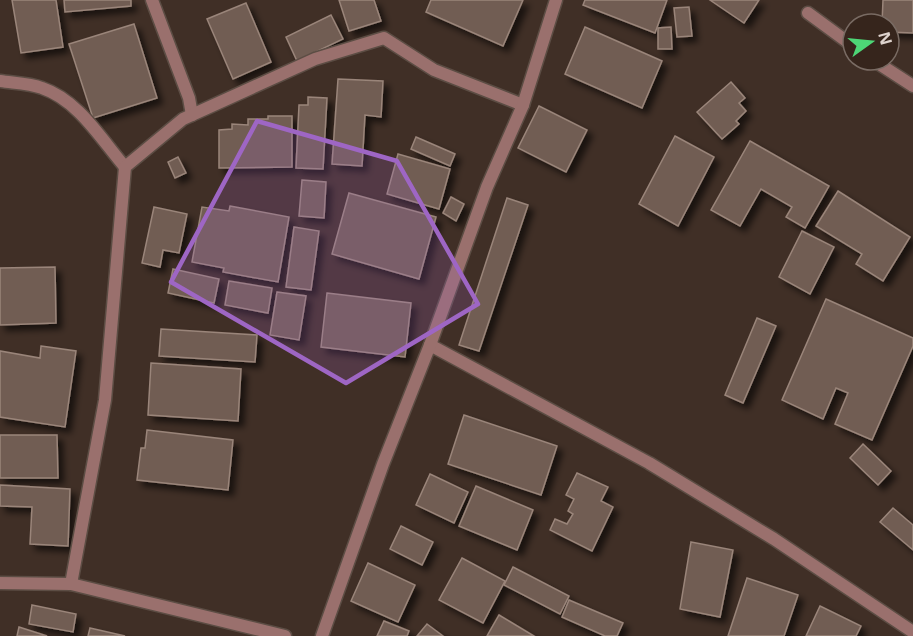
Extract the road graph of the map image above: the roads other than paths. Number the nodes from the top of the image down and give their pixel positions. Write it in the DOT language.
graph roads {
  1 [pos="152,0"];
  2 [pos="556,0"];
  3 [pos="808,13"];
  4 [pos="841,37"];
  5 [pos="891,72"];
  6 [pos="0,81"];
  7 [pos="913,86"];
  8 [pos="523,105"];
  9 [pos="192,115"];
  10 [pos="125,167"];
  11 [pos="430,345"];
  12 [pos="0,583"];
  13 [pos="71,584"];
  14 [pos="913,632"];
  15 [pos="285,636"];
  16 [pos="322,636"];
  1 -- 9 [label="street"];
  2 -- 8 [label="street"];
  3 -- 4 [label="street"];
  5 -- 7 [label="street"];
  6 -- 10 [label="street"];
  8 -- 9 [label="street"];
  8 -- 11 [label="street"];
  9 -- 10 [label="street"];
  10 -- 13 [label="street"];
  11 -- 14 [label="street"];
  11 -- 16 [label="street"];
  12 -- 13 [label="street"];
  13 -- 15 [label="street"];
}
